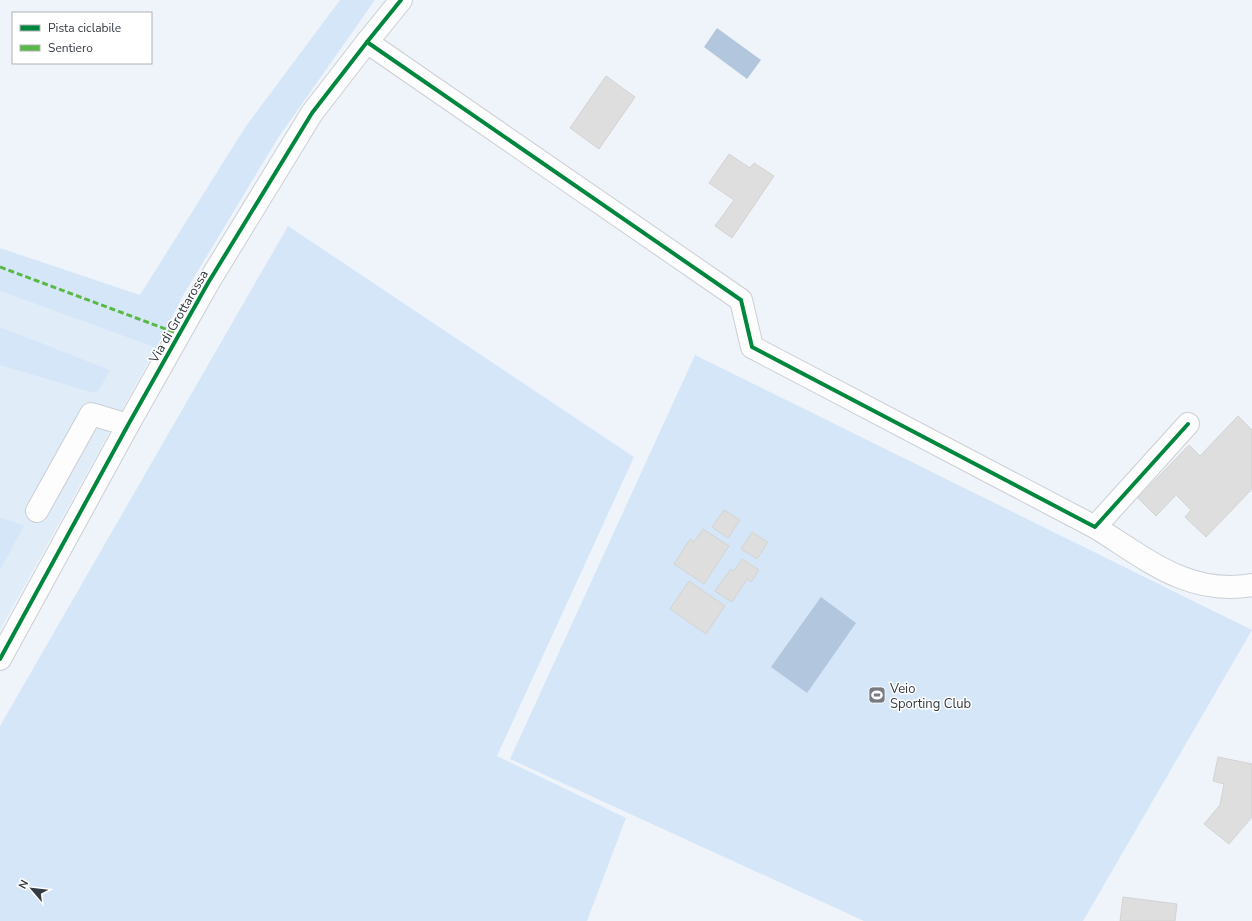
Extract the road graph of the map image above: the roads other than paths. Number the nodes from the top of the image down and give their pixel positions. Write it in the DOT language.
graph roads {
  1 [pos="401,0"];
  2 [pos="367,42"];
  3 [pos="1188,424"];
  4 [pos="128,425"];
  5 [pos="37,511"];
  6 [pos="1095,527"];
  7 [pos="1252,585"];
  8 [pos="0,659"];
  1 -- 2 [label="street, Via di Grottarossa"];
  2 -- 4 [label="street, Via di Grottarossa"];
  2 -- 6 [label="street"];
  3 -- 6 [label="street"];
  4 -- 5 [label="street"];
  4 -- 8 [label="street, Via di Grottarossa"];
  6 -- 7 [label="street"];
}
